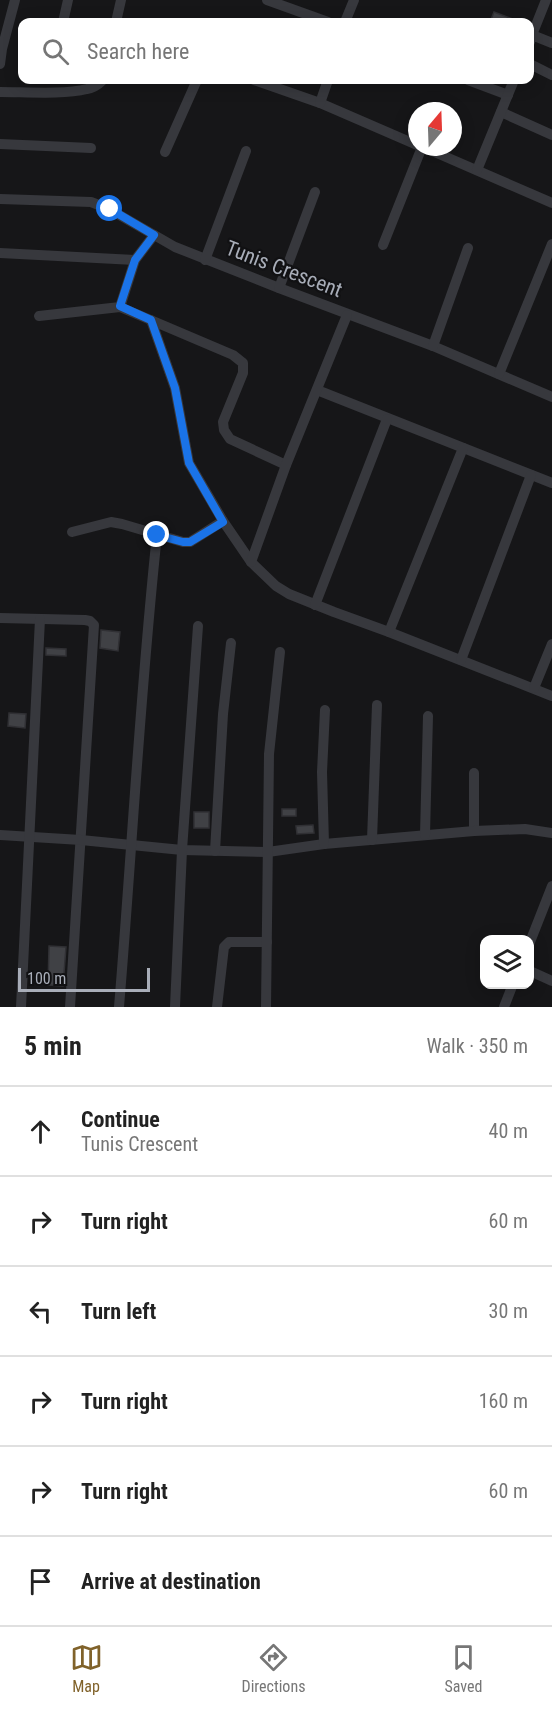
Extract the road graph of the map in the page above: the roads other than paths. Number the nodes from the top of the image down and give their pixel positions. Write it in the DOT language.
graph roads {
  1 [pos="15,0"];
  2 [pos="69,0"];
  3 [pos="121,0"];
  4 [pos="267,0"];
  5 [pos="354,0"];
  6 [pos="546,0"];
  7 [pos="64,18"];
  8 [pos="117,18"];
  9 [pos="317,18"];
  10 [pos="347,18"];
  11 [pos="534,30"];
  12 [pos="534,39"];
  13 [pos="552,43"];
  14 [pos="1,49"];
  15 [pos="0,64"];
  16 [pos="534,66"];
  17 [pos="552,75"];
  18 [pos="49,84"];
  19 [pos="99,84"];
  20 [pos="195,84"];
  21 [pos="265,84"];
  22 [pos="327,84"];
  23 [pos="479,84"];
  24 [pos="512,84"];
  25 [pos="0,92"];
  26 [pos="47,92"];
  27 [pos="508,95"];
  28 [pos="320,104"];
  29 [pos="501,112"];
  30 [pos="552,135"];
  31 [pos="408,141"];
  32 [pos="0,144"];
  33 [pos="91,148"];
  34 [pos="246,151"];
  35 [pos="165,152"];
  36 [pos="418,156"];
  37 [pos="444,156"];
  38 [pos="477,170"];
  39 [pos="315,192"];
  40 [pos="0,199"];
  41 [pos="552,203"];
  42 [pos="154,235"];
  43 [pos="552,244"];
  44 [pos="383,245"];
  45 [pos="468,248"];
  46 [pos="0,253"];
  47 [pos="135,260"];
  48 [pos="205,260"];
  49 [pos="279,288"];
  50 [pos="120,306"];
  51 [pos="347,315"];
  52 [pos="39,316"];
  53 [pos="151,320"];
  54 [pos="433,346"];
  55 [pos="499,374"];
  56 [pos="317,390"];
  57 [pos="552,397"];
  58 [pos="387,418"];
  59 [pos="463,448"];
  60 [pos="286,465"];
  61 [pos="531,475"];
  62 [pos="552,483"];
  63 [pos="223,522"];
  64 [pos="72,532"];
  65 [pos="157,535"];
  66 [pos="251,562"];
  67 [pos="315,605"];
  68 [pos="0,618"];
  69 [pos="40,619"];
  70 [pos="198,626"];
  71 [pos="389,632"];
  72 [pos="231,643"];
  73 [pos="552,644"];
  74 [pos="280,652"];
  75 [pos="461,660"];
  76 [pos="534,688"];
  77 [pos="552,696"];
  78 [pos="377,705"];
  79 [pos="325,710"];
  80 [pos="428,716"];
  81 [pos="474,773"];
  82 [pos="474,831"];
  83 [pos="552,833"];
  84 [pos="0,835"];
  85 [pos="425,835"];
  86 [pos="28,837"];
  87 [pos="81,840"];
  88 [pos="372,840"];
  89 [pos="324,844"];
  90 [pos="132,845"];
  91 [pos="182,850"];
  92 [pos="214,851"];
  93 [pos="268,852"];
  94 [pos="552,886"];
  95 [pos="533,935"];
  96 [pos="267,942"];
  97 [pos="534,973"];
  98 [pos="552,981"];
  99 [pos="511,989"];
  100 [pos="21,1007"];
  101 [pos="70,1007"];
  102 [pos="119,1007"];
  103 [pos="175,1007"];
  104 [pos="217,1007"];
  105 [pos="266,1007"];
  106 [pos="504,1007"];
  1 -- 14 [label="street"];
  2 -- 7 [label="street"];
  3 -- 8 [label="street"];
  4 -- 9 [label="street"];
  5 -- 10 [label="street"];
  6 -- 11 [label="street"];
  12 -- 13 [label="street"];
  14 -- 15 [label="street"];
  16 -- 17 [label="street"];
  18 -- 26 [label="street"];
  19 -- 26 [label="street"];
  20 -- 35 [label="street"];
  21 -- 28 [label="street"];
  22 -- 28 [label="street"];
  23 -- 27 [label="street"];
  24 -- 27 [label="street"];
  25 -- 26 [label="street"];
  27 -- 29 [label="street"];
  28 -- 31 [label="street"];
  29 -- 30 [label="street"];
  29 -- 38 [label="street"];
  32 -- 33 [label="street"];
  34 -- 48 [label="street"];
  36 -- 44 [label="street"];
  37 -- 38 [label="street"];
  38 -- 41 [label="street"];
  39 -- 49 [label="street"];
  40 -- 42 [label="street, Tunis Crescent"];
  42 -- 47 [label="street"];
  42 -- 48 [label="street, Tunis Crescent"];
  43 -- 55 [label="street"];
  45 -- 54 [label="street"];
  46 -- 47 [label="street"];
  47 -- 50 [label="street"];
  48 -- 49 [label="street, Tunis Crescent"];
  49 -- 51 [label="street, Tunis Crescent"];
  50 -- 52 [label="street"];
  50 -- 53 [label="street"];
  51 -- 54 [label="street, Tunis Crescent"];
  51 -- 56 [label="street"];
  53 -- 60 [label="street"];
  53 -- 63 [label="street"];
  54 -- 55 [label="street, Tunis Crescent"];
  55 -- 57 [label="street, Tunis Crescent"];
  56 -- 58 [label="street"];
  56 -- 60 [label="street"];
  58 -- 59 [label="street"];
  58 -- 67 [label="street"];
  59 -- 61 [label="street"];
  59 -- 71 [label="street"];
  60 -- 66 [label="street"];
  61 -- 62 [label="street"];
  61 -- 75 [label="street"];
  63 -- 65 [label="street"];
  63 -- 66 [label="street"];
  64 -- 65 [label="street"];
  65 -- 90 [label="street"];
  66 -- 67 [label="street"];
  67 -- 71 [label="street"];
  68 -- 69 [label="street"];
  69 -- 86 [label="street"];
  69 -- 87 [label="street"];
  70 -- 91 [label="street"];
  71 -- 75 [label="street"];
  72 -- 92 [label="street"];
  73 -- 76 [label="street"];
  74 -- 93 [label="street"];
  75 -- 76 [label="street"];
  76 -- 77 [label="street"];
  78 -- 88 [label="street"];
  79 -- 89 [label="street"];
  80 -- 85 [label="street"];
  81 -- 82 [label="street"];
  82 -- 83 [label="street"];
  82 -- 85 [label="street"];
  84 -- 86 [label="street"];
  85 -- 88 [label="street"];
  86 -- 87 [label="street"];
  86 -- 100 [label="street"];
  87 -- 90 [label="street"];
  87 -- 101 [label="street"];
  88 -- 89 [label="street"];
  89 -- 93 [label="street"];
  90 -- 91 [label="street"];
  90 -- 102 [label="street"];
  91 -- 92 [label="street"];
  91 -- 103 [label="street"];
  92 -- 93 [label="street"];
  93 -- 96 [label="street"];
  94 -- 95 [label="street"];
  96 -- 104 [label="street"];
  96 -- 105 [label="street"];
  97 -- 98 [label="street"];
  99 -- 106 [label="street"];
}
